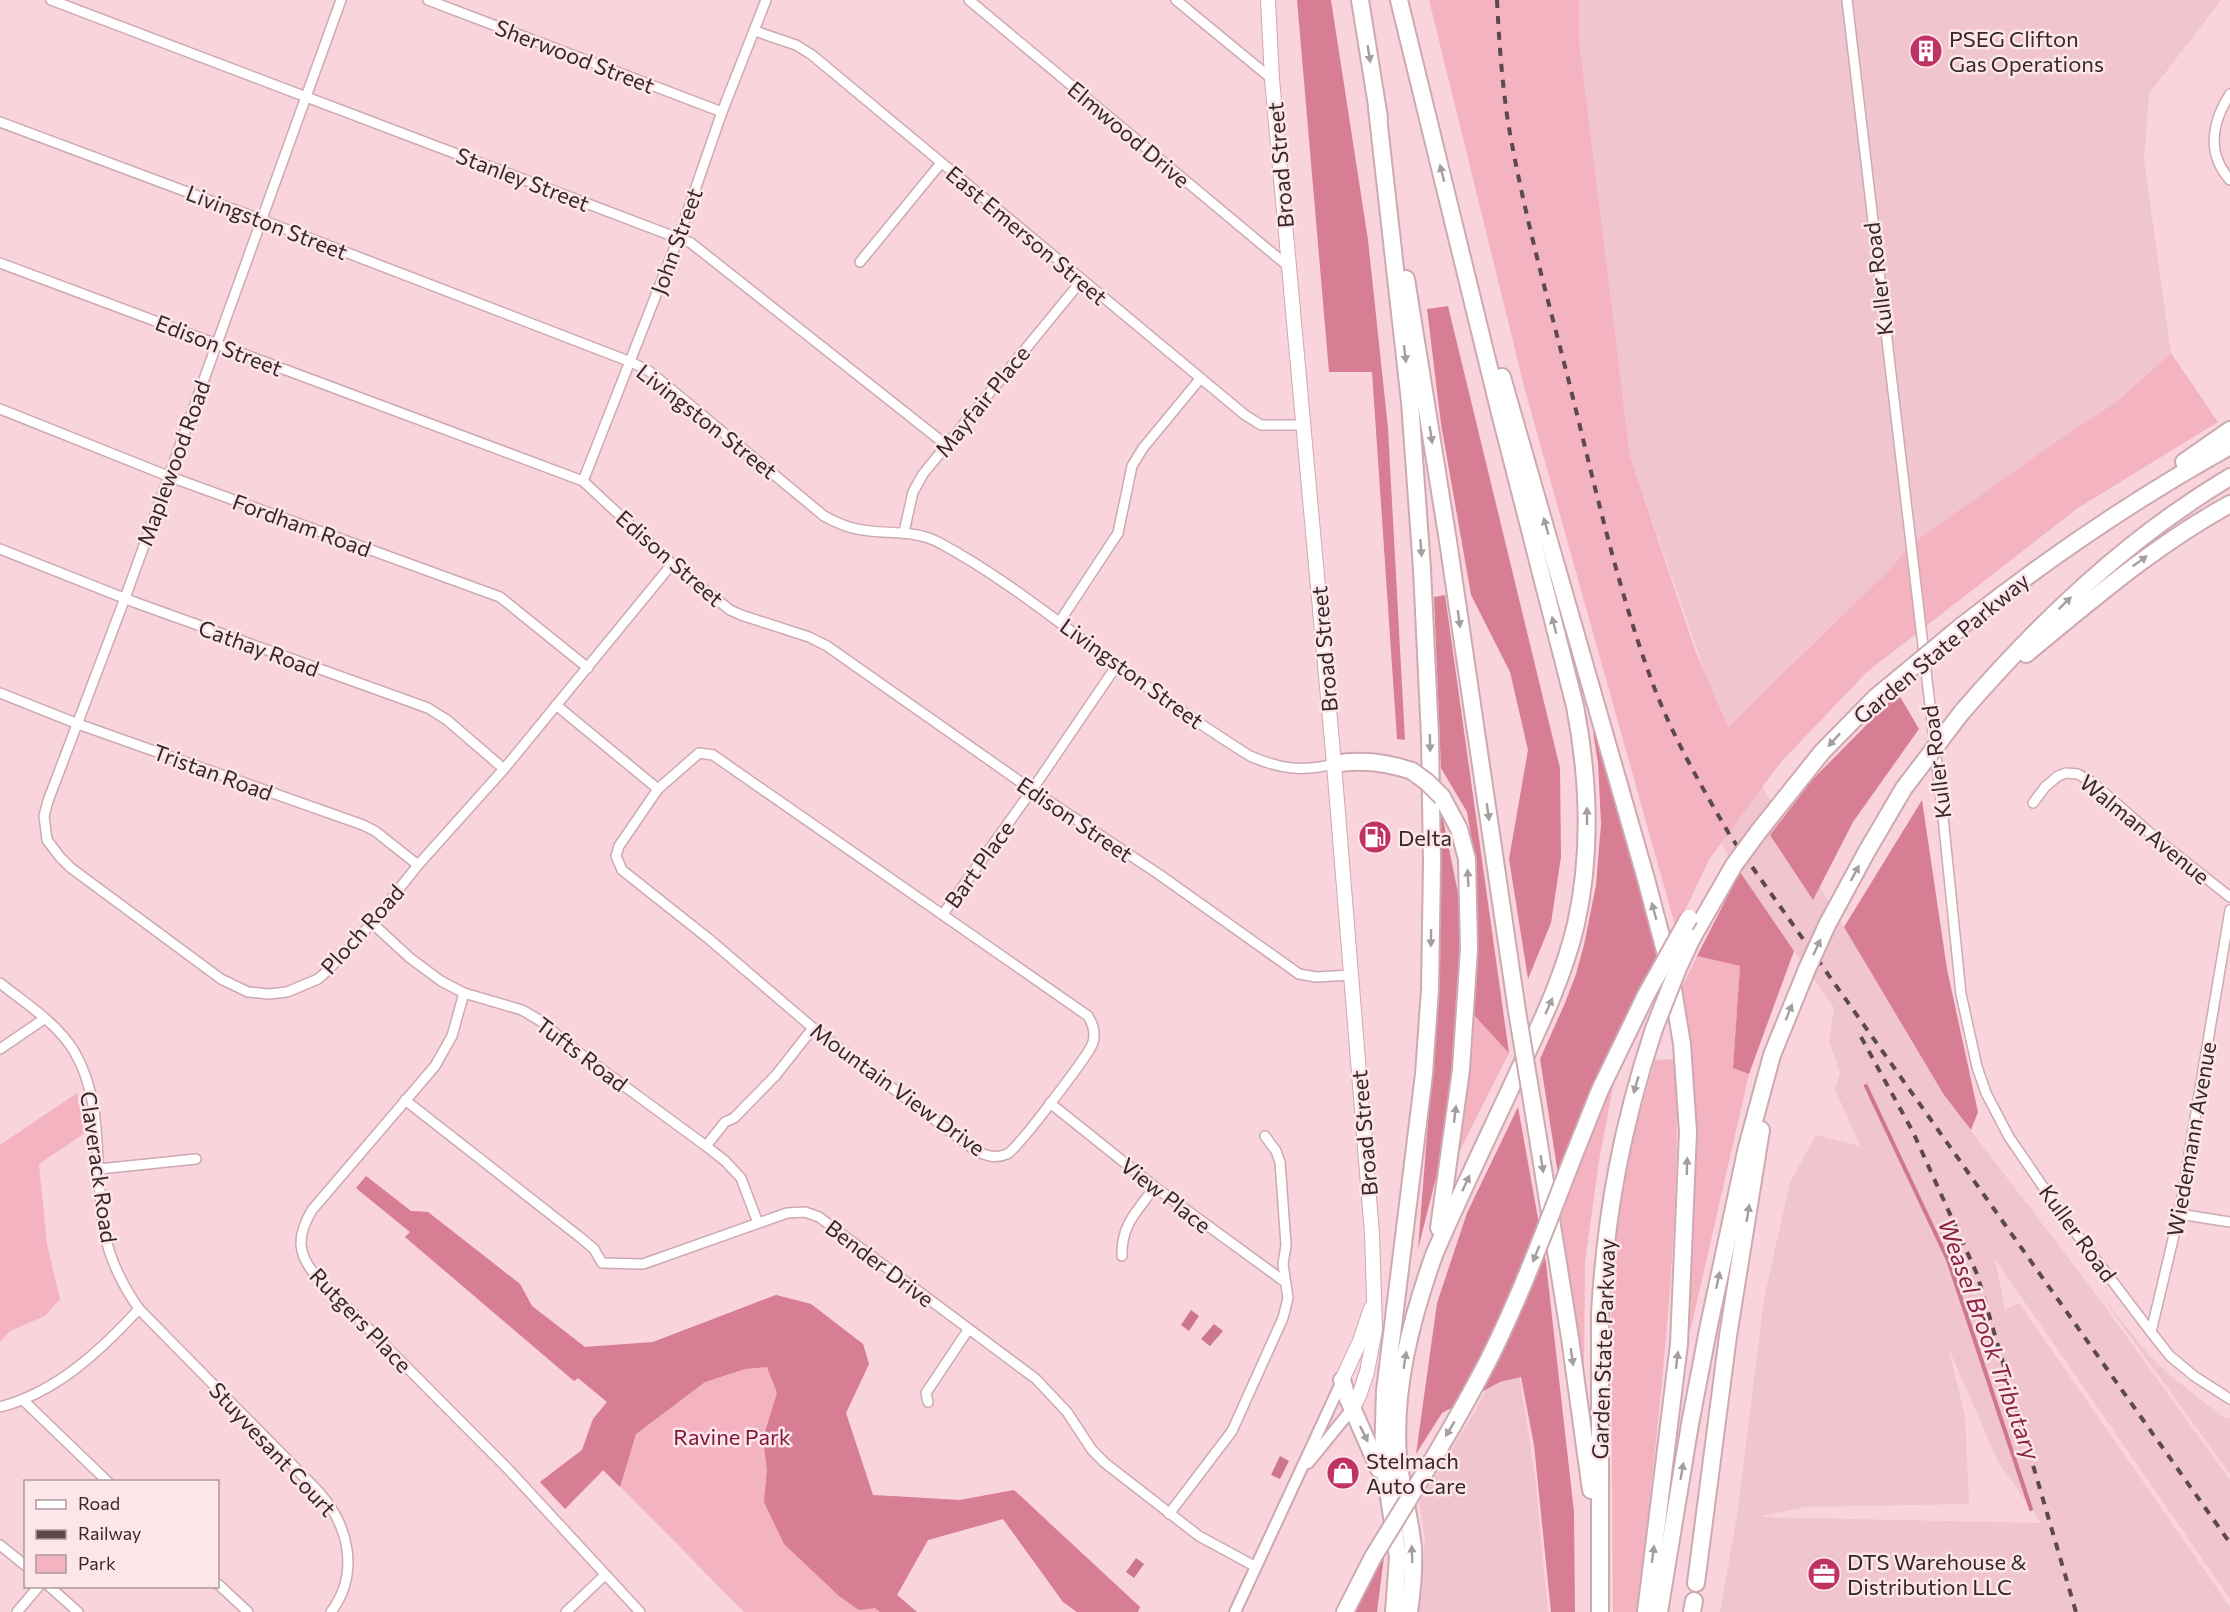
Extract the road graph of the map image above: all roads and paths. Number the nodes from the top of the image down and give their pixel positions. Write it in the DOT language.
graph roads {
  1 [pos="51,0"];
  2 [pos="340,0"];
  3 [pos="428,0"];
  4 [pos="766,0"];
  5 [pos="969,0"];
  6 [pos="1176,0"];
  7 [pos="1268,0"];
  8 [pos="1360,0"];
  9 [pos="1399,0"];
  10 [pos="1847,0"];
  11 [pos="754,31"];
  12 [pos="1272,79"];
  13 [pos="2230,94"];
  14 [pos="306,96"];
  15 [pos="1377,108"];
  16 [pos="722,112"];
  17 [pos="0,122"];
  18 [pos="941,163"];
  19 [pos="2230,180"];
  20 [pos="262,220"];
  21 [pos="1456,230"];
  22 [pos="678,239"];
  23 [pos="860,262"];
  24 [pos="0,263"];
  25 [pos="1289,267"];
  26 [pos="1082,280"];
  27 [pos="216,344"];
  28 [pos="631,362"];
  29 [pos="1200,379"];
  30 [pos="0,409"];
  31 [pos="1302,425"];
  32 [pos="2230,430"];
  33 [pos="945,444"];
  34 [pos="2230,446"];
  35 [pos="168,476"];
  36 [pos="2230,477"];
  37 [pos="584,481"];
  38 [pos="2230,504"];
  39 [pos="2100,525"];
  40 [pos="904,532"];
  41 [pos="0,549"];
  42 [pos="672,564"];
  43 [pos="125,598"];
  44 [pos="1060,621"];
  45 [pos="1117,665"];
  46 [pos="588,668"];
  47 [pos="1981,691"];
  48 [pos="0,693"];
  49 [pos="556,705"];
  50 [pos="78,724"];
  51 [pos="1334,764"];
  52 [pos="504,769"];
  53 [pos="657,789"];
  54 [pos="1032,790"];
  55 [pos="2033,803"];
  56 [pos="418,865"];
  57 [pos="1734,865"];
  58 [pos="2230,897"];
  59 [pos="2230,910"];
  60 [pos="942,914"];
  61 [pos="372,923"];
  62 [pos="1350,975"];
  63 [pos="0,983"];
  64 [pos="464,993"];
  65 [pos="44,1019"];
  66 [pos="813,1028"];
  67 [pos="0,1048"];
  68 [pos="1772,1055"];
  69 [pos="405,1100"];
  70 [pos="1050,1103"];
  71 [pos="1264,1136"];
  72 [pos="706,1146"];
  73 [pos="196,1159"];
  74 [pos="99,1169"];
  75 [pos="1155,1187"];
  76 [pos="2179,1214"];
  77 [pos="2230,1222"];
  78 [pos="758,1223"];
  79 [pos="1434,1255"];
  80 [pos="1122,1256"];
  81 [pos="1285,1282"];
  82 [pos="1374,1298"];
  83 [pos="139,1309"];
  84 [pos="968,1330"];
  85 [pos="2151,1332"];
  86 [pos="1342,1380"];
  87 [pos="2230,1399"];
  88 [pos="24,1401"];
  89 [pos="928,1402"];
  90 [pos="0,1407"];
  91 [pos="1352,1409"];
  92 [pos="106,1480"];
  93 [pos="1297,1481"];
  94 [pos="1389,1498"];
  95 [pos="1169,1514"];
  96 [pos="1599,1544"];
  97 [pos="0,1545"];
  98 [pos="24,1564"];
  99 [pos="1256,1567"];
  100 [pos="605,1575"];
  101 [pos="1696,1583"];
  102 [pos="219,1585"];
  103 [pos="38,1588"];
  104 [pos="50,1588"];
  105 [pos="17,1612"];
  106 [pos="78,1612"];
  107 [pos="248,1612"];
  108 [pos="331,1612"];
  109 [pos="566,1612"];
  110 [pos="640,1612"];
  111 [pos="1235,1612"];
  112 [pos="1346,1612"];
  113 [pos="1394,1612"];
  114 [pos="1409,1612"];
  115 [pos="1600,1612"];
  116 [pos="1646,1612"];
  117 [pos="1659,1612"];
  1 -- 14 [label="street, Stanley Street"];
  2 -- 14 [label="street, Maplewood Road"];
  3 -- 16 [label="street, Sherwood Street"];
  4 -- 11 [label="street, John Street"];
  5 -- 25 [label="street, Elmwood Drive"];
  6 -- 12 [label="street"];
  7 -- 12 [label="main road, Broad Street"];
  8 -- 15 [label="highway, one-way"];
  21 -- 9 [label="highway, one-way"];
  10 -- 85 [label="street, Kuller Road"];
  11 -- 16 [label="street, John Street"];
  11 -- 18 [label="street, East Emerson Street"];
  12 -- 25 [label="main road, Broad Street"];
  13 -- 19 [label="street"];
  14 -- 20 [label="street, Maplewood Road"];
  14 -- 22 [label="street, Stanley Street"];
  15 -- 94 [label="highway, one-way"];
  15 -- 96 [label="highway, one-way, bridge"];
  16 -- 22 [label="street, John Street"];
  17 -- 20 [label="street, Livingston Street"];
  18 -- 23 [label="street"];
  18 -- 26 [label="street, East Emerson Street"];
  20 -- 27 [label="street, Maplewood Road"];
  20 -- 28 [label="street, Livingston Street"];
  79 -- 21 [label="highway, one-way"];
  116 -- 21 [label="highway, one-way"];
  22 -- 28 [label="street, John Street"];
  22 -- 33 [label="street, Stanley Street"];
  24 -- 27 [label="street, Edison Street"];
  25 -- 31 [label="main road, Broad Street"];
  26 -- 29 [label="street, East Emerson Street"];
  26 -- 33 [label="street, Mayfair Place"];
  27 -- 35 [label="street, Maplewood Road"];
  27 -- 37 [label="street, Edison Street"];
  28 -- 37 [label="street, John Street"];
  28 -- 40 [label="street, Livingston Street"];
  29 -- 31 [label="street, East Emerson Street"];
  29 -- 44 [label="street"];
  30 -- 35 [label="street, Fordham Road"];
  31 -- 51 [label="main road, Broad Street"];
  32 -- 39 [label="highway"];
  33 -- 40 [label="street, Mayfair Place"];
  34 -- 39 [label="highway, Garden State Parkway"];
  35 -- 43 [label="street, Maplewood Road"];
  35 -- 46 [label="street, Fordham Road"];
  47 -- 36 [label="highway, Garden State Parkway, one-way"];
  37 -- 42 [label="street, Edison Street"];
  47 -- 38 [label="highway, one-way"];
  39 -- 57 [label="highway, Garden State Parkway, one-way, bridge"];
  40 -- 44 [label="street, Livingston Street"];
  41 -- 43 [label="street, Cathay Road"];
  42 -- 46 [label="street, Ploch Road"];
  42 -- 54 [label="street, Edison Street"];
  43 -- 50 [label="street, Maplewood Road"];
  43 -- 52 [label="street, Cathay Road"];
  44 -- 45 [label="street, Livingston Street"];
  45 -- 51 [label="street, Livingston Street"];
  45 -- 54 [label="street, Bart Place"];
  46 -- 49 [label="street, Ploch Road"];
  68 -- 47 [label="highway, Garden State Parkway, one-way, bridge"];
  48 -- 50 [label="street, Tristan Road"];
  49 -- 52 [label="street, Ploch Road"];
  49 -- 53 [label="street"];
  50 -- 56 [label="street, Tristan Road"];
  50 -- 61 [label="street, Ploch Road"];
  51 -- 62 [label="main road, Broad Street"];
  79 -- 51 [label="highway, one-way, bridge"];
  52 -- 56 [label="street, Ploch Road"];
  53 -- 60 [label="street, Mountain View Drive"];
  53 -- 66 [label="street, Mountain View Drive"];
  54 -- 60 [label="street, Bart Place"];
  54 -- 62 [label="street, Edison Street"];
  55 -- 58 [label="street, Walman Avenue"];
  56 -- 61 [label="street, Ploch Road"];
  57 -- 96 [label="highway, Garden State Parkway, one-way, bridge"];
  57 -- 112 [label="highway, one-way, bridge"];
  59 -- 76 [label="street, Wiedemann Avenue"];
  60 -- 70 [label="street, Mountain View Drive"];
  61 -- 64 [label="street, Tufts Road"];
  62 -- 82 [label="main road, Broad Street"];
  63 -- 65 [label="street, Claverack Road"];
  64 -- 69 [label="street, Rutgers Place"];
  64 -- 72 [label="street, Tufts Road"];
  65 -- 67 [label="street"];
  65 -- 74 [label="street, Claverack Road"];
  66 -- 70 [label="street, Mountain View Drive"];
  66 -- 72 [label="street"];
  101 -- 68 [label="highway, one-way"];
  117 -- 68 [label="highway, Garden State Parkway, one-way"];
  69 -- 78 [label="street, Bender Drive"];
  69 -- 100 [label="street, Rutgers Place"];
  70 -- 75 [label="street, View Place"];
  71 -- 81 [label="street"];
  72 -- 78 [label="street, Tufts Road"];
  73 -- 74 [label="street"];
  74 -- 83 [label="street, Claverack Road"];
  75 -- 80 [label="street"];
  75 -- 81 [label="street, View Place"];
  76 -- 77 [label="street"];
  76 -- 85 [label="street, Wiedemann Avenue"];
  78 -- 84 [label="street, Bender Drive"];
  114 -- 79 [label="highway, one-way"];
  81 -- 95 [label="street"];
  82 -- 86 [label="main road, Broad Street"];
  82 -- 91 [label="main road, Broad Street"];
  83 -- 88 [label="street"];
  83 -- 108 [label="street, Stuyvesant Court"];
  84 -- 89 [label="street"];
  84 -- 95 [label="street, Bender Drive"];
  85 -- 87 [label="street, Kuller Road"];
  86 -- 91 [label="highway"];
  86 -- 93 [label="street"];
  88 -- 90 [label="street"];
  88 -- 92 [label="street"];
  91 -- 93 [label="street"];
  91 -- 94 [label="highway, one-way"];
  93 -- 99 [label="street"];
  94 -- 113 [label="highway"];
  95 -- 99 [label="street, Bender Drive"];
  96 -- 115 [label="highway, Garden State Parkway"];
  97 -- 98 [label="street"];
  99 -- 111 [label="street"];
  100 -- 109 [label="street"];
  100 -- 110 [label="street, Rutgers Place"];
  102 -- 107 [label="street"];
  103 -- 105 [label="street"];
  104 -- 106 [label="street"];
}
